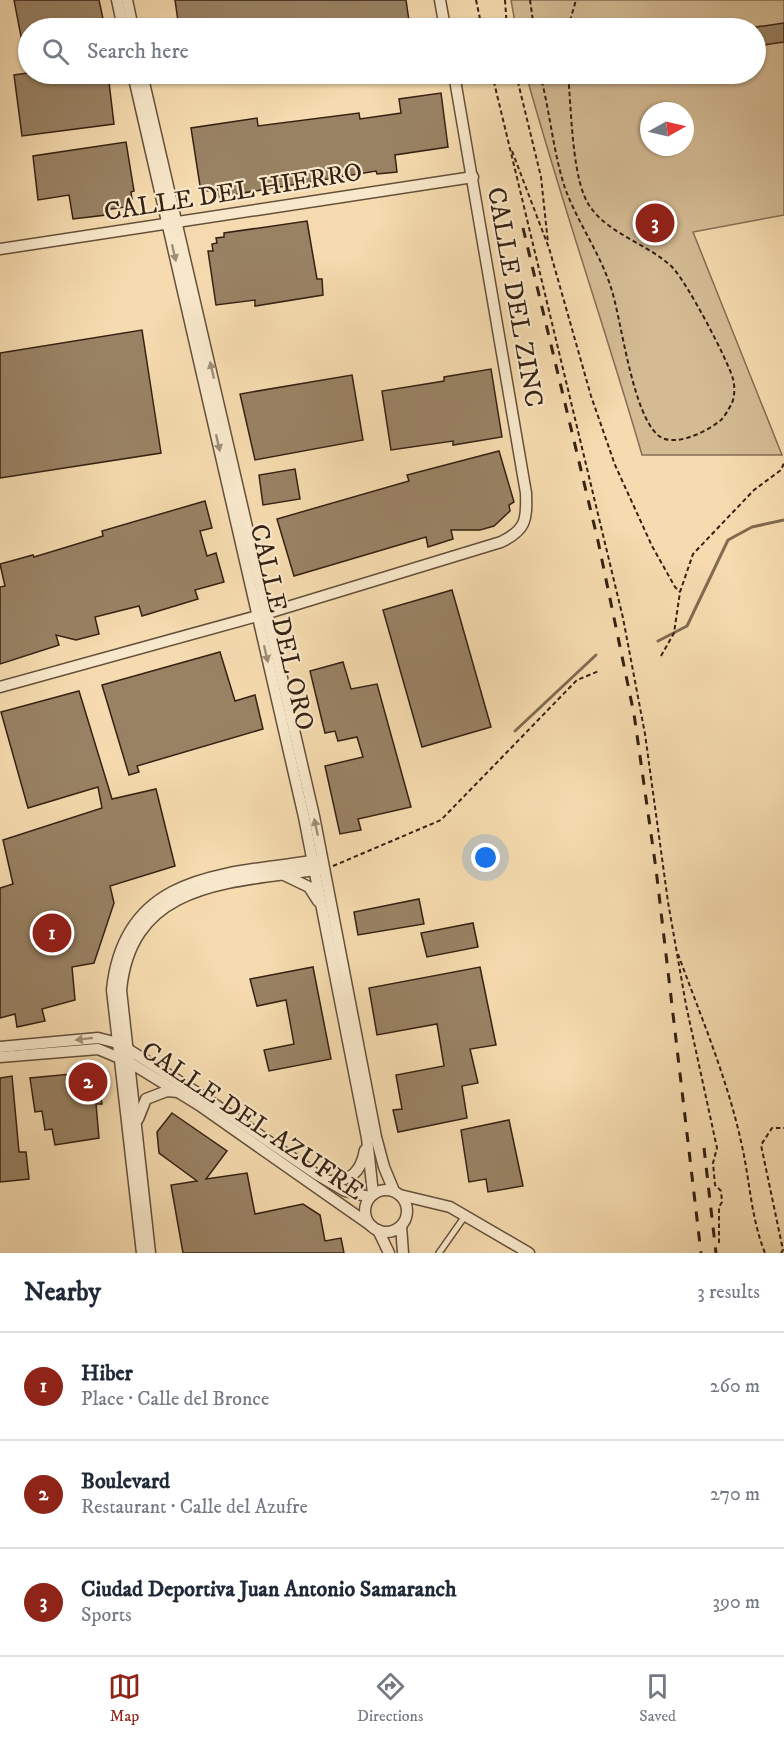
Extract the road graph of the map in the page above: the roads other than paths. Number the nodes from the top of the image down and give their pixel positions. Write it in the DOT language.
graph roads {
  1 [pos="117,0"];
  2 [pos="127,0"];
  3 [pos="440,0"];
  4 [pos="121,18"];
  5 [pos="131,18"];
  6 [pos="443,18"];
  7 [pos="136,84"];
  8 [pos="144,84"];
  9 [pos="456,84"];
  10 [pos="473,177"];
  11 [pos="173,223"];
  12 [pos="0,249"];
  13 [pos="262,614"];
  14 [pos="0,687"];
  15 [pos="319,864"];
  16 [pos="284,875"];
  17 [pos="322,907"];
  18 [pos="123,1045"];
  19 [pos="0,1047"];
  20 [pos="0,1057"];
  21 [pos="124,1060"];
  22 [pos="179,1092"];
  23 [pos="137,1134"];
  24 [pos="367,1138"];
  25 [pos="328,1181"];
  26 [pos="397,1193"];
  27 [pos="371,1196"];
  28 [pos="426,1201"];
  29 [pos="407,1211"];
  30 [pos="465,1216"];
  31 [pos="401,1226"];
  32 [pos="375,1229"];
  33 [pos="142,1253"];
  34 [pos="150,1253"];
  35 [pos="389,1253"];
  36 [pos="403,1253"];
  37 [pos="440,1253"];
  38 [pos="529,1253"];
  1 -- 4 [label="street"];
  2 -- 5 [label="street"];
  3 -- 6 [label="street"];
  7 -- 11 [label="street, CALLE DEL ORO"];
  8 -- 11 [label="street, CALLE DEL ORO"];
  9 -- 10 [label="street, CALLE DEL ZINC"];
  10 -- 11 [label="street, CALLE DEL HIERRO"];
  10 -- 13 [label="street, CALLE DEL ZINC"];
  11 -- 12 [label="street, CALLE DEL HIERRO"];
  11 -- 13 [label="street, CALLE DEL ORO"];
  13 -- 14 [label="street"];
  13 -- 15 [label="street, CALLE DEL ORO"];
  15 -- 16 [label="street"];
  15 -- 17 [label="street, CALLE DEL ORO"];
  15 -- 18 [label="street"];
  15 -- 26 [label="street, CALLE DEL ORO"];
  16 -- 17 [label="street"];
  16 -- 18 [label="street"];
  17 -- 24 [label="street, CALLE DEL ORO"];
  18 -- 19 [label="street, CALLE DEL AZUFRE, one-way"];
  18 -- 21 [label="street"];
  18 -- 25 [label="street, CALLE DEL AZUFRE"];
  20 -- 21 [label="street, CALLE DEL AZUFRE"];
  21 -- 22 [label="street, CALLE DEL AZUFRE"];
  21 -- 23 [label="street"];
  21 -- 33 [label="street"];
  22 -- 23 [label="street"];
  22 -- 32 [label="street, CALLE DEL AZUFRE"];
  23 -- 34 [label="street"];
  24 -- 25 [label="street"];
  24 -- 27 [label="street, CALLE DEL ORO"];
  25 -- 27 [label="street, CALLE DEL AZUFRE"];
  26 -- 27 [label="street"];
  26 -- 28 [label="street"];
  26 -- 29 [label="street"];
  27 -- 32 [label="street"];
  28 -- 29 [label="street"];
  28 -- 30 [label="street"];
  29 -- 31 [label="street"];
  30 -- 37 [label="lane"];
  30 -- 38 [label="street"];
  31 -- 32 [label="street"];
  31 -- 36 [label="street"];
  32 -- 35 [label="street"];
}
